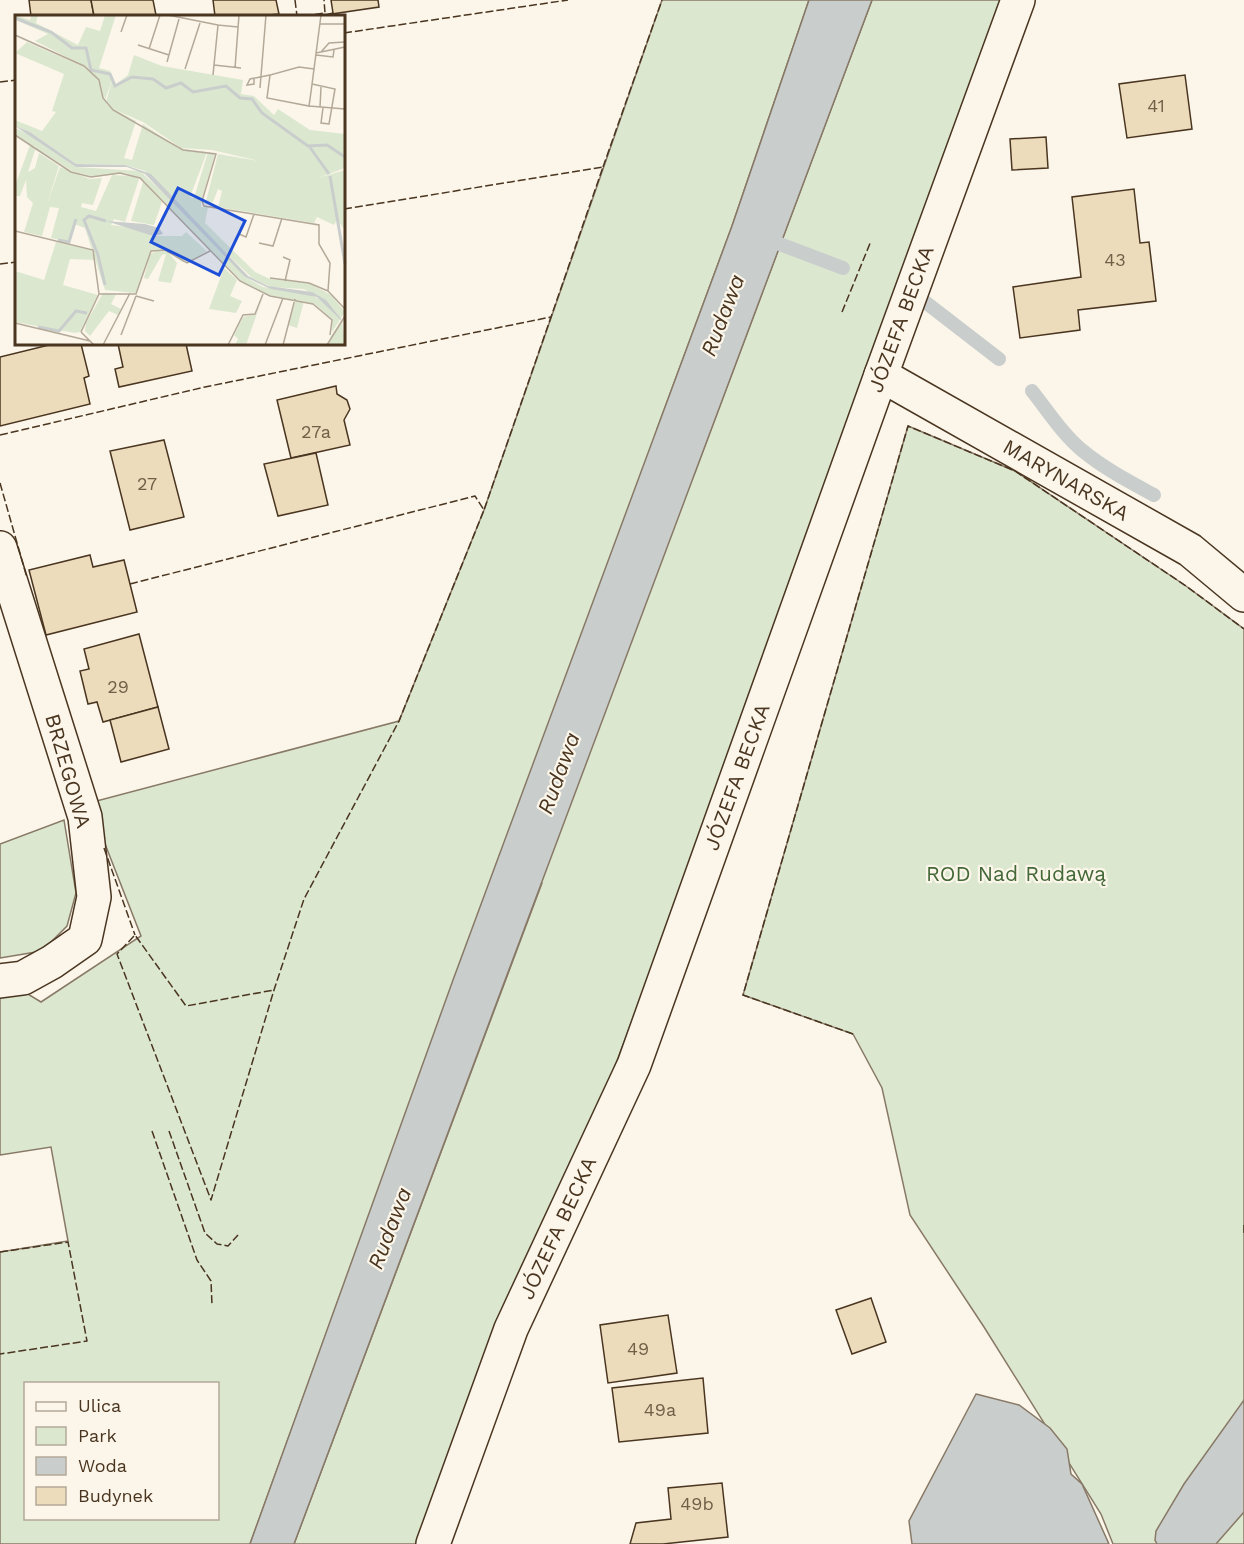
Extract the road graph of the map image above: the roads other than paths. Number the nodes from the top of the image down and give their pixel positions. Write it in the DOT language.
graph roads {
  1 [pos="1018,0"];
  2 [pos="881,375"];
  3 [pos="0,548"];
  4 [pos="1244,595"];
  5 [pos="0,981"];
  6 [pos="433,1544"];
  1 -- 2 [label="street, JÓZEFA BECKA"];
  2 -- 4 [label="street, MARYNARSKA"];
  2 -- 6 [label="street, JÓZEFA BECKA"];
  3 -- 5 [label="street, BRZEGOWA"];
}
